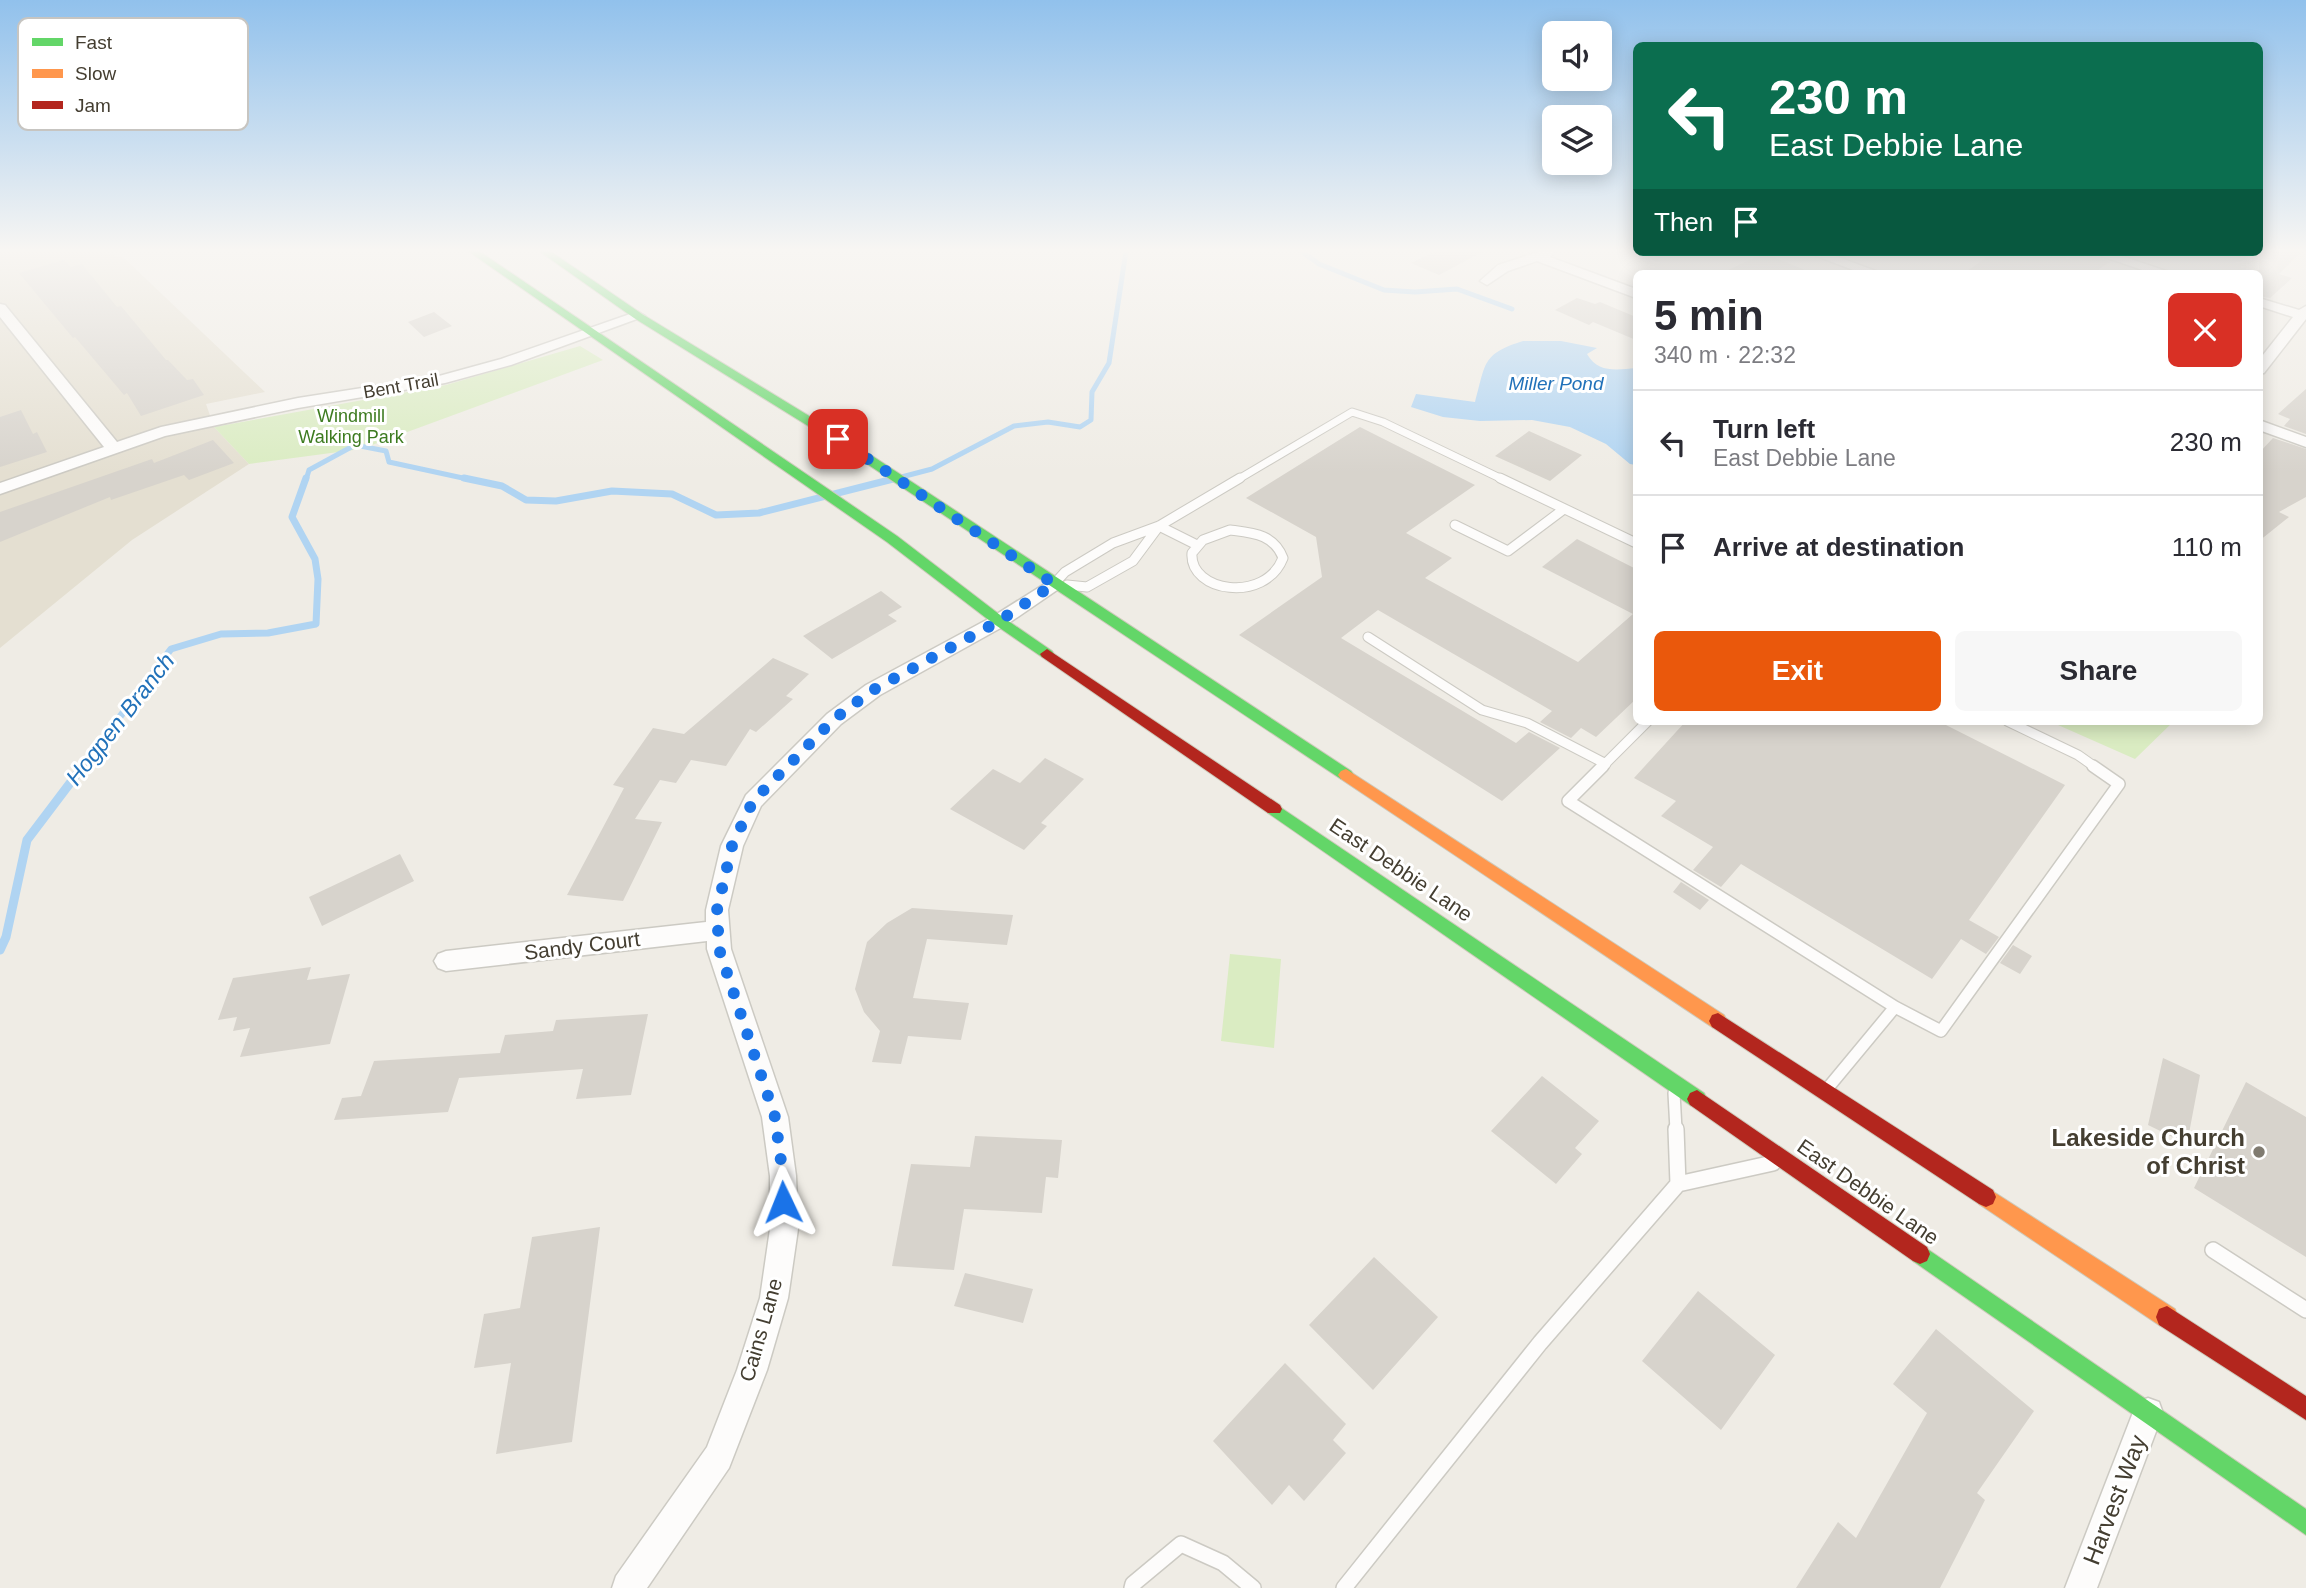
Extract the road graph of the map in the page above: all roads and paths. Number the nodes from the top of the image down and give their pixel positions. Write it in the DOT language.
graph roads {
  1 [pos="14,325"];
  2 [pos="581,325"];
  3 [pos="614,325"];
  4 [pos="653,325"];
  5 [pos="2294,325"];
  6 [pos="593,333"];
  7 [pos="2263,365"];
  8 [pos="2263,426"];
  9 [pos="2306,442"];
  10 [pos="113,448"];
  11 [pos="0,489"];
  12 [pos="1564,509"];
  13 [pos="1455,525"];
  14 [pos="1159,526"];
  15 [pos="1633,543"];
  16 [pos="1197,545"];
  17 [pos="1054,584"];
  18 [pos="999,621"];
  19 [pos="1368,637"];
  20 [pos="1644,725"];
  21 [pos="2015,725"];
  22 [pos="1606,764"];
  23 [pos="718,930"];
  24 [pos="446,961"];
  25 [pos="1895,1007"];
  26 [pos="1674,1082"];
  27 [pos="1825,1091"];
  28 [pos="1786,1160"];
  29 [pos="1678,1184"];
  30 [pos="2213,1250"];
  31 [pos="2306,1310"];
  32 [pos="2306,1409"];
  33 [pos="2148,1413"];
  34 [pos="2306,1523"];
  35 [pos="628,1588"];
  36 [pos="1132,1588"];
  37 [pos="1253,1588"];
  38 [pos="1344,1588"];
  39 [pos="2081,1588"];
  1 -- 10 [label="street"];
  2 -- 6 [label="main road, East Debbie Lane"];
  3 -- 6 [label="street, Bent Trail"];
  4 -- 17 [label="main road"];
  5 -- 7 [label="street"];
  6 -- 10 [label="street, Bent Trail"];
  6 -- 18 [label="main road, East Debbie Lane"];
  8 -- 9 [label="street"];
  10 -- 11 [label="street, Bent Trail"];
  12 -- 13 [label="lane"];
  12 -- 14 [label="lane"];
  12 -- 15 [label="lane"];
  14 -- 16 [label="lane"];
  14 -- 17 [label="lane"];
  14 -- 17 [label="lane"];
  16 -- 16 [label="lane"];
  17 -- 18 [label="street, Cains Lane"];
  17 -- 27 [label="main road"];
  18 -- 23 [label="street, Cains Lane"];
  18 -- 26 [label="main road, East Debbie Lane"];
  19 -- 22 [label="lane"];
  20 -- 22 [label="lane"];
  21 -- 25 [label="lane"];
  22 -- 25 [label="lane"];
  23 -- 24 [label="street, Sandy Court"];
  23 -- 35 [label="street, Cains Lane"];
  25 -- 27 [label="lane"];
  26 -- 28 [label="main road, East Debbie Lane"];
  26 -- 29 [label="lane"];
  27 -- 32 [label="main road"];
  28 -- 29 [label="lane"];
  28 -- 33 [label="main road, East Debbie Lane"];
  29 -- 38 [label="lane"];
  30 -- 31 [label="lane"];
  33 -- 34 [label="main road, East Debbie Lane"];
  33 -- 39 [label="street, Harvest Way"];
  36 -- 37 [label="lane"];
}
